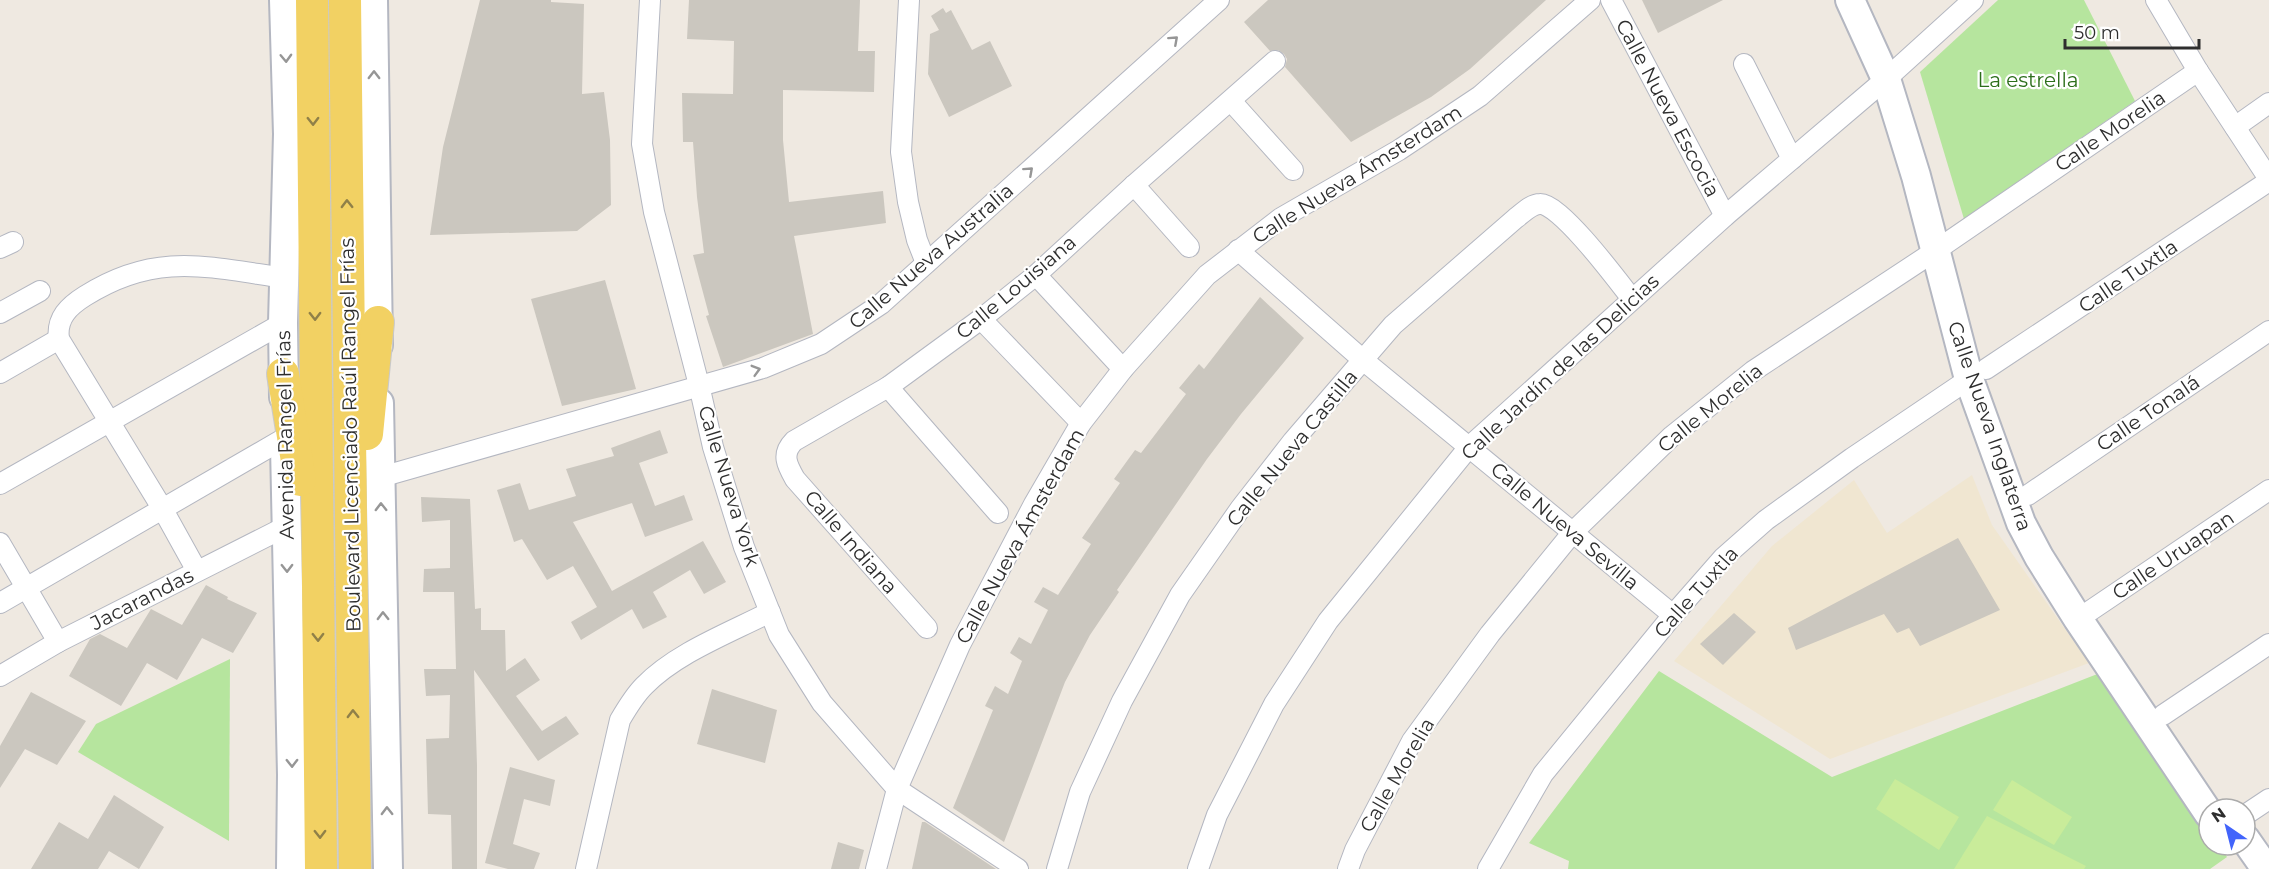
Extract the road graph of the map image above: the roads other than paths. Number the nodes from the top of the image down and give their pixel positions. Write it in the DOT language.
graph roads {
  1 [pos="284,0"];
  2 [pos="312,0"];
  3 [pos="345,0"];
  4 [pos="373,0"];
  5 [pos="650,0"];
  6 [pos="909,0"];
  7 [pos="1219,0"];
  8 [pos="1590,0"];
  9 [pos="1611,0"];
  10 [pos="1850,0"];
  11 [pos="1869,0"];
  12 [pos="1973,0"];
  13 [pos="2159,1"];
  14 [pos="1275,60"];
  15 [pos="1744,64"];
  16 [pos="2198,71"];
  17 [pos="1894,72"];
  18 [pos="1231,101"];
  19 [pos="2269,103"];
  20 [pos="2235,127"];
  21 [pos="1792,159"];
  22 [pos="1293,170"];
  23 [pos="2269,180"];
  24 [pos="1134,185"];
  25 [pos="1725,216"];
  26 [pos="1943,246"];
  27 [pos="1189,247"];
  28 [pos="1238,250"];
  29 [pos="927,263"];
  30 [pos="1036,275"];
  31 [pos="285,278"];
  32 [pos="40,291"];
  33 [pos="1632,299"];
  34 [pos="0,313"];
  35 [pos="981,319"];
  36 [pos="378,322"];
  37 [pos="283,323"];
  38 [pos="2269,332"];
  39 [pos="59,339"];
  40 [pos="1363,360"];
  41 [pos="1123,369"];
  42 [pos="0,373"];
  43 [pos="283,374"];
  44 [pos="1977,374"];
  45 [pos="699,385"];
  46 [pos="888,387"];
  47 [pos="110,422"];
  48 [pos="1082,423"];
  49 [pos="285,438"];
  50 [pos="1470,447"];
  51 [pos="786,451"];
  52 [pos="381,477"];
  53 [pos="0,484"];
  54 [pos="2269,490"];
  55 [pos="2028,495"];
  56 [pos="162,508"];
  57 [pos="998,513"];
  58 [pos="286,526"];
  59 [pos="1574,532"];
  60 [pos="0,543"];
  61 [pos="197,571"];
  62 [pos="317,585"];
  63 [pos="26,588"];
  64 [pos="352,602"];
  65 [pos="0,603"];
  66 [pos="770,612"];
  67 [pos="1673,615"];
  68 [pos="2085,615"];
  69 [pos="927,628"];
  70 [pos="58,642"];
  71 [pos="2269,644"];
  72 [pos="0,676"];
  73 [pos="2163,715"];
  74 [pos="897,789"];
  75 [pos="2198,797"];
  76 [pos="2217,797"];
  77 [pos="2257,856"];
  78 [pos="291,869"];
  79 [pos="321,869"];
  80 [pos="355,869"];
  81 [pos="388,869"];
  82 [pos="586,869"];
  83 [pos="876,869"];
  84 [pos="1018,869"];
  85 [pos="1057,869"];
  86 [pos="1198,869"];
  87 [pos="1348,869"];
  88 [pos="1488,869"];
  89 [pos="2266,869"];
  1 -- 31 [label="main road, Avenida Rangel Frías, one-way"];
  2 -- 62 [label="main road, Boulevard Licenciado Raúl Rangel Frías, one-way"];
  64 -- 3 [label="main road, Boulevard Licenciado Raúl Rangel Frías, one-way"];
  36 -- 4 [label="main road, one-way"];
  5 -- 45 [label="street, Calle Nueva York"];
  6 -- 29 [label="street"];
  29 -- 7 [label="street, Calle Nueva Australia, one-way"];
  8 -- 28 [label="street, Calle Nueva Ámsterdam"];
  9 -- 25 [label="street, Calle Nueva Escocia"];
  10 -- 17 [label="main road, Calle Nueva Inglaterra"];
  11 -- 17 [label="main road, Calle Nueva Inglaterra"];
  12 -- 17 [label="street, Calle Jardín de las Delicias"];
  13 -- 16 [label="street"];
  14 -- 18 [label="street, Calle Louisiana"];
  15 -- 21 [label="street"];
  16 -- 20 [label="street"];
  16 -- 26 [label="street, Calle Morelia"];
  17 -- 21 [label="street, Calle Jardín de las Delicias"];
  17 -- 26 [label="main road, Calle Nueva Inglaterra"];
  18 -- 22 [label="street"];
  18 -- 24 [label="street, Calle Louisiana"];
  19 -- 20 [label="street"];
  20 -- 23 [label="street"];
  21 -- 25 [label="street, Calle Jardín de las Delicias"];
  23 -- 44 [label="street, Calle Tuxtla"];
  24 -- 27 [label="street"];
  24 -- 30 [label="street, Calle Louisiana"];
  25 -- 33 [label="street, Calle Jardín de las Delicias"];
  26 -- 44 [label="main road, Calle Nueva Inglaterra"];
  26 -- 59 [label="street, Calle Morelia"];
  28 -- 40 [label="street, Calle Nueva Sevilla"];
  28 -- 41 [label="street, Calle Nueva Ámsterdam"];
  45 -- 29 [label="street, Calle Nueva Australia, one-way"];
  30 -- 35 [label="street, Calle Louisiana"];
  30 -- 41 [label="street"];
  31 -- 37 [label="main road, Avenida Rangel Frías"];
  31 -- 39 [label="street"];
  32 -- 34 [label="street"];
  33 -- 40 [label="street, Calle Nueva Castilla"];
  33 -- 50 [label="street, Calle Jardín de las Delicias"];
  35 -- 46 [label="street, Calle Louisiana"];
  35 -- 48 [label="street"];
  36 -- 52 [label="main road"];
  36 -- 64 [label="main road"];
  37 -- 43 [label="main road, Avenida Rangel Frías"];
  37 -- 47 [label="street"];
  38 -- 55 [label="street, Calle Tonalá"];
  39 -- 42 [label="street"];
  39 -- 47 [label="street"];
  40 -- 50 [label="street, Calle Nueva Sevilla"];
  40 -- 85 [label="street, Calle Nueva Castilla"];
  41 -- 48 [label="street, Calle Nueva Ámsterdam"];
  43 -- 49 [label="main road, Avenida Rangel Frías"];
  43 -- 62 [label="main road"];
  44 -- 55 [label="main road, Calle Nueva Inglaterra"];
  44 -- 67 [label="street, Calle Tuxtla"];
  44 -- 68 [label="main road, Calle Nueva Inglaterra"];
  45 -- 52 [label="street, Calle Nueva Australia"];
  45 -- 66 [label="street, Calle Nueva York"];
  46 -- 51 [label="street, Calle Louisiana"];
  46 -- 57 [label="street"];
  47 -- 53 [label="street"];
  47 -- 56 [label="street"];
  48 -- 74 [label="street, Calle Nueva Ámsterdam"];
  49 -- 56 [label="street"];
  49 -- 58 [label="main road, Avenida Rangel Frías"];
  50 -- 59 [label="street, Calle Nueva Sevilla"];
  50 -- 86 [label="street, Calle Jardín de las Delicias"];
  51 -- 69 [label="street, Calle Indiana"];
  81 -- 52 [label="main road, one-way"];
  54 -- 68 [label="street, Calle Uruapan"];
  55 -- 68 [label="main road, Calle Nueva Inglaterra"];
  56 -- 61 [label="street"];
  56 -- 63 [label="street"];
  58 -- 61 [label="street, Jacarandas"];
  58 -- 78 [label="main road, Avenida Rangel Frías, one-way"];
  59 -- 67 [label="street, Calle Nueva Sevilla"];
  59 -- 87 [label="street, Calle Morelia"];
  60 -- 63 [label="street"];
  61 -- 70 [label="street, Jacarandas"];
  62 -- 79 [label="main road, Boulevard Licenciado Raúl Rangel Frías, one-way"];
  63 -- 65 [label="street"];
  63 -- 70 [label="street"];
  80 -- 64 [label="main road, Boulevard Licenciado Raúl Rangel Frías, one-way"];
  66 -- 74 [label="street, Calle Nueva York"];
  66 -- 82 [label="street"];
  67 -- 88 [label="street, Calle Tuxtla"];
  68 -- 73 [label="main road, Calle Nueva Inglaterra"];
  68 -- 75 [label="main road, Calle Nueva Inglaterra"];
  70 -- 72 [label="street, Jacarandas"];
  71 -- 73 [label="street"];
  73 -- 76 [label="main road, Calle Nueva Inglaterra"];
  74 -- 83 [label="street, Calle Nueva Ámsterdam"];
  74 -- 84 [label="street, Calle Nueva York"];
  77 -- 89 [label="main road"];
}
